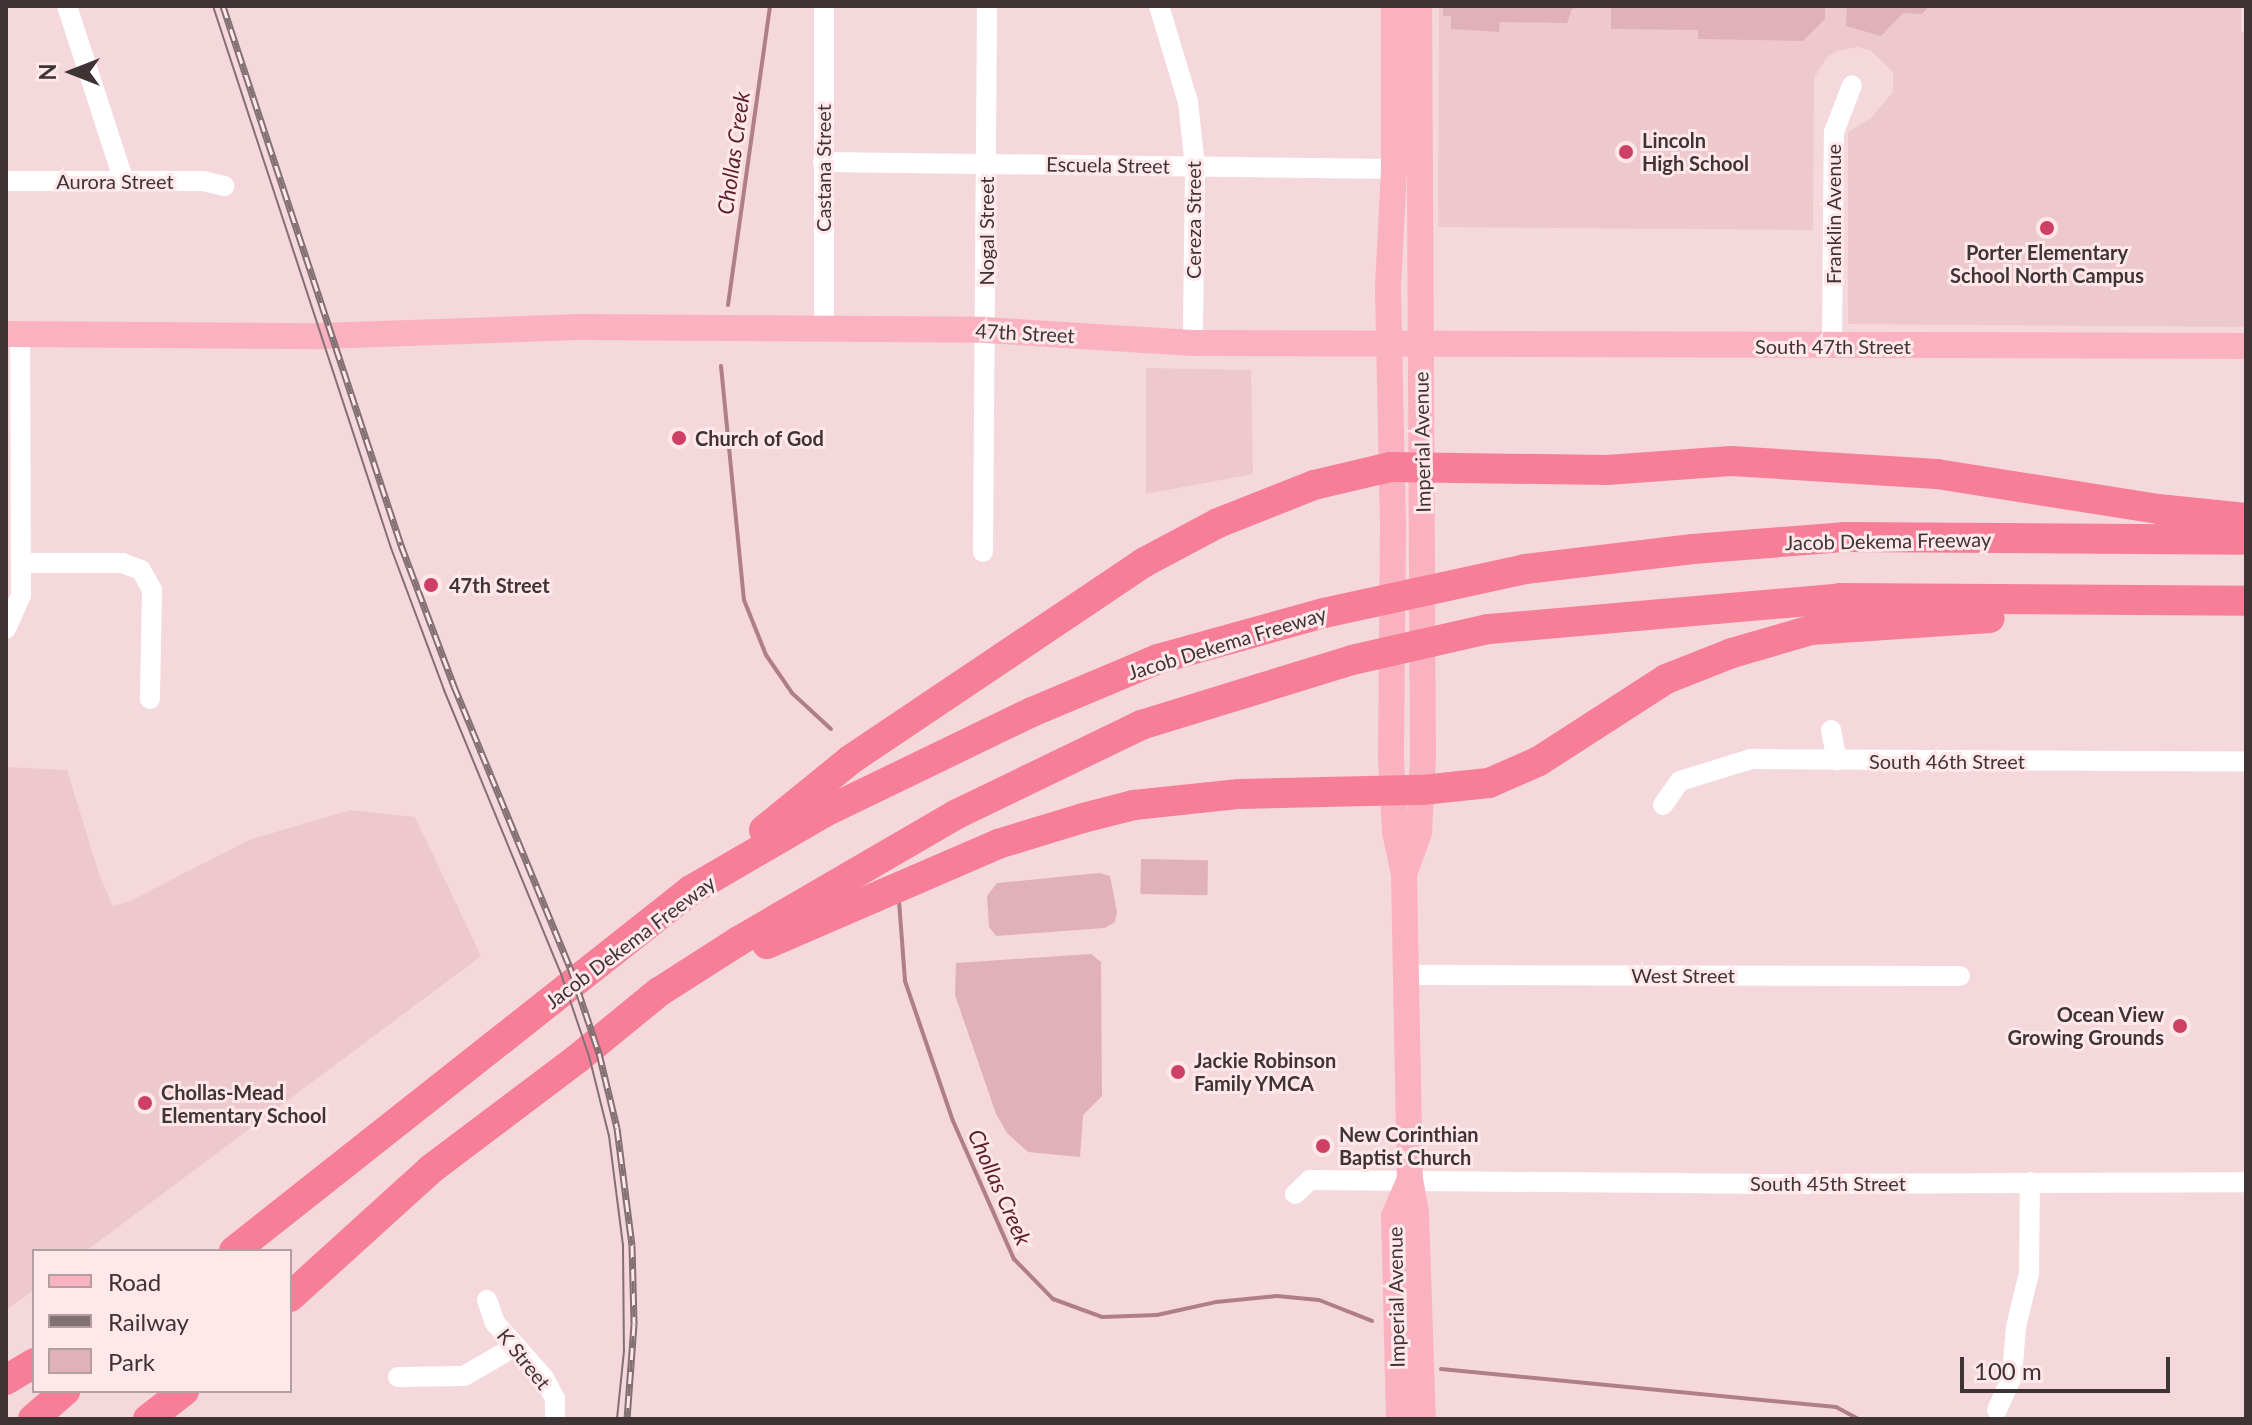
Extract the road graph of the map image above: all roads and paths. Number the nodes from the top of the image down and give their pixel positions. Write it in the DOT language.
graph roads {
  1 [pos="67,6"];
  2 [pos="824,6"];
  3 [pos="987,6"];
  4 [pos="1159,6"];
  5 [pos="1394,6"];
  6 [pos="1419,6"];
  7 [pos="1852,85"];
  8 [pos="823,162"];
  9 [pos="986,164"];
  10 [pos="1195,167"];
  11 [pos="1394,169"];
  12 [pos="6,181"];
  13 [pos="124,181"];
  14 [pos="224,186"];
  15 [pos="824,329"];
  16 [pos="985,330"];
  17 [pos="13,334"];
  18 [pos="1193,343"];
  19 [pos="1389,344"];
  20 [pos="1419,345"];
  21 [pos="1832,346"];
  22 [pos="2246,346"];
  23 [pos="1391,467"];
  24 [pos="1424,470"];
  25 [pos="2246,518"];
  26 [pos="2246,540"];
  27 [pos="983,552"];
  28 [pos="22,563"];
  29 [pos="2246,601"];
  30 [pos="2209,602"];
  31 [pos="6,629"];
  32 [pos="150,699"];
  33 [pos="1831,730"];
  34 [pos="1837,760"];
  35 [pos="2246,762"];
  36 [pos="1407,790"];
  37 [pos="1663,805"];
  38 [pos="691,890"];
  39 [pos="1405,975"];
  40 [pos="1960,976"];
  41 [pos="659,992"];
  42 [pos="1410,1179"];
  43 [pos="2030,1182"];
  44 [pos="2246,1182"];
  45 [pos="314,1189"];
  46 [pos="1295,1194"];
  47 [pos="217,1249"];
  48 [pos="237,1249"];
  49 [pos="292,1295"];
  50 [pos="487,1300"];
  51 [pos="514,1347"];
  52 [pos="32,1364"];
  53 [pos="398,1377"];
  54 [pos="6,1380"];
  55 [pos="63,1393"];
  56 [pos="184,1393"];
  57 [pos="185,1393"];
  58 [pos="1997,1410"];
  59 [pos="33,1419"];
  60 [pos="148,1419"];
  61 [pos="161,1419"];
  62 [pos="555,1419"];
  63 [pos="1399,1419"];
  64 [pos="1423,1419"];
  1 -- 13 [label="street"];
  2 -- 8 [label="street, Castana Street"];
  3 -- 9 [label="street, Nogal Street"];
  4 -- 10 [label="street, Cereza Street"];
  5 -- 11 [label="main road, Imperial Avenue"];
  6 -- 20 [label="main road, Imperial Avenue"];
  7 -- 21 [label="street, Franklin Avenue"];
  8 -- 9 [label="street, Escuela Street"];
  8 -- 15 [label="street, Castana Street"];
  9 -- 10 [label="street, Escuela Street"];
  9 -- 16 [label="street, Nogal Street"];
  10 -- 11 [label="street, Escuela Street"];
  10 -- 18 [label="street, Cereza Street"];
  11 -- 19 [label="main road, Imperial Avenue"];
  12 -- 13 [label="street, Aurora Street"];
  13 -- 14 [label="street, Aurora Street"];
  15 -- 16 [label="main road, 47th Street"];
  15 -- 17 [label="main road, 47th Street"];
  16 -- 18 [label="main road, 47th Street"];
  16 -- 27 [label="street, Nogal Street"];
  17 -- 28 [label="street"];
  18 -- 19 [label="main road, 47th Street"];
  19 -- 20 [label="main road, 47th Street"];
  19 -- 23 [label="main road, Imperial Avenue"];
  20 -- 21 [label="main road, South 47th Street"];
  20 -- 24 [label="main road, Imperial Avenue"];
  21 -- 22 [label="main road, South 47th Street"];
  23 -- 24 [label="highway"];
  23 -- 36 [label="main road, Imperial Avenue"];
  23 -- 38 [label="highway"];
  24 -- 25 [label="highway"];
  24 -- 36 [label="main road, Imperial Avenue"];
  26 -- 38 [label="highway, Jacob Dekema Freeway"];
  28 -- 31 [label="street"];
  28 -- 32 [label="street"];
  29 -- 30 [label="highway"];
  30 -- 36 [label="highway"];
  30 -- 41 [label="highway"];
  33 -- 34 [label="street"];
  34 -- 35 [label="street, South 46th Street"];
  34 -- 37 [label="street, South 46th Street"];
  36 -- 39 [label="main road, Imperial Avenue"];
  36 -- 41 [label="highway"];
  38 -- 45 [label="highway, Jacob Dekema Freeway"];
  39 -- 40 [label="street, West Street"];
  39 -- 42 [label="main road, Imperial Avenue"];
  41 -- 49 [label="highway"];
  42 -- 43 [label="street, South 45th Street"];
  42 -- 46 [label="street, South 45th Street"];
  42 -- 63 [label="main road, Imperial Avenue"];
  42 -- 64 [label="main road, Imperial Avenue"];
  43 -- 44 [label="street, South 45th Street"];
  43 -- 58 [label="street"];
  45 -- 47 [label="highway"];
  45 -- 48 [label="highway, Jacob Dekema Freeway"];
  50 -- 51 [label="street, K Street"];
  51 -- 53 [label="street"];
  51 -- 62 [label="street, K Street"];
  52 -- 54 [label="highway"];
  55 -- 59 [label="highway"];
  56 -- 60 [label="highway"];
  57 -- 61 [label="highway"];
}
